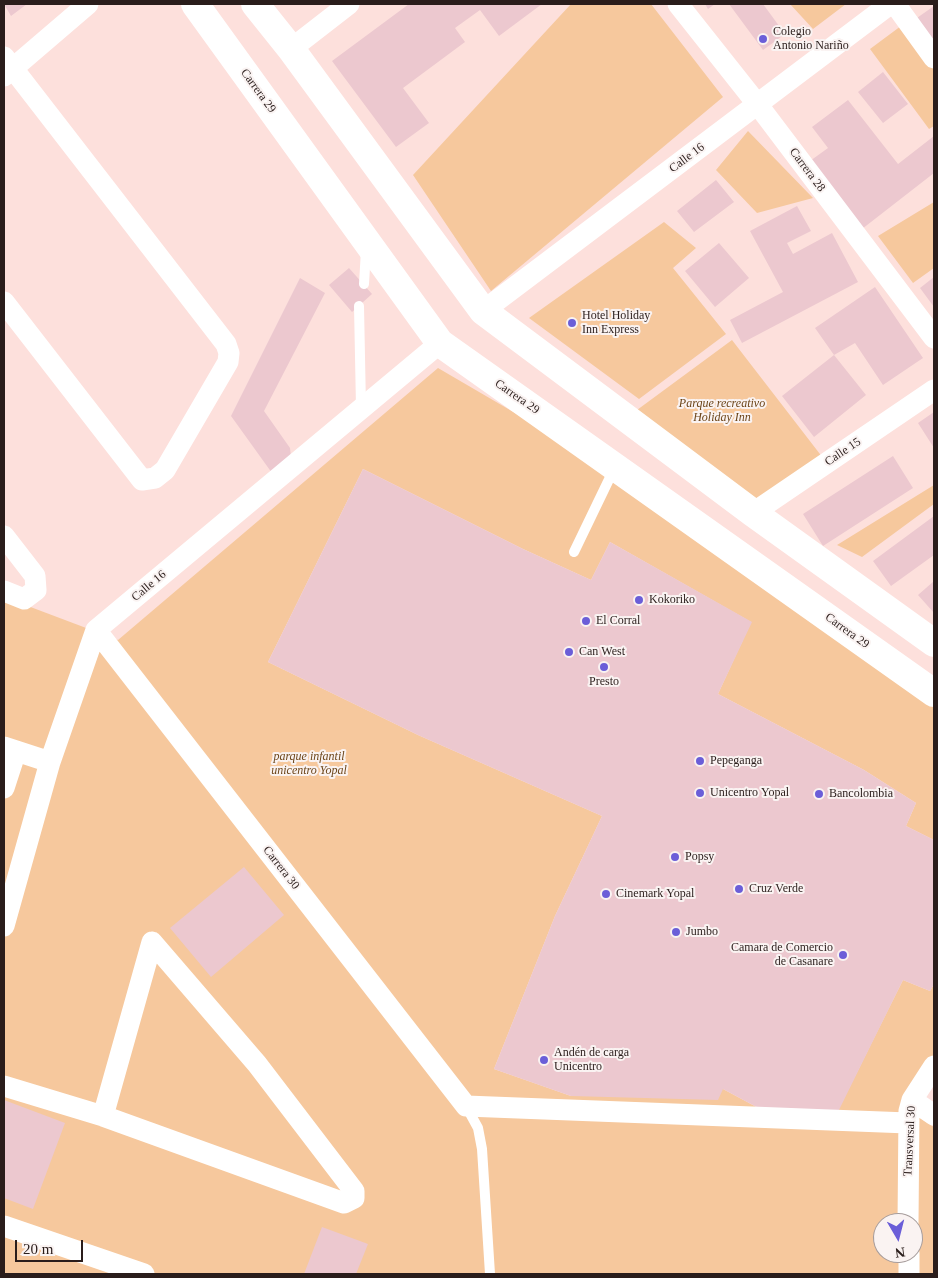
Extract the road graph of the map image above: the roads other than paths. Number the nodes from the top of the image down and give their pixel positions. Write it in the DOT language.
graph roads {
  1 [pos="88,4"];
  2 [pos="195,4"];
  3 [pos="255,4"];
  4 [pos="349,4"];
  5 [pos="678,4"];
  6 [pos="890,4"];
  7 [pos="895,4"];
  8 [pos="291,49"];
  9 [pos="934,58"];
  10 [pos="7,68"];
  11 [pos="758,105"];
  12 [pos="366,241"];
  13 [pos="364,284"];
  14 [pos="4,302"];
  15 [pos="359,306"];
  16 [pos="483,311"];
  17 [pos="934,338"];
  18 [pos="440,343"];
  19 [pos="934,390"];
  20 [pos="361,410"];
  21 [pos="615,466"];
  22 [pos="752,513"];
  23 [pos="4,536"];
  24 [pos="574,552"];
  25 [pos="4,591"];
  26 [pos="96,630"];
  27 [pos="934,643"];
  28 [pos="934,693"];
  29 [pos="10,749"];
  30 [pos="50,762"];
  31 [pos="4,788"];
  32 [pos="4,926"];
  33 [pos="934,1066"];
  34 [pos="4,1086"];
  35 [pos="912,1100"];
  36 [pos="466,1106"];
  37 [pos="934,1115"];
  38 [pos="103,1116"];
  39 [pos="908,1122"];
  40 [pos="908,1213"];
  41 [pos="4,1226"];
  42 [pos="144,1274"];
  43 [pos="490,1274"];
  1 -- 10 [label="street"];
  2 -- 12 [label="main road, Carrera 29"];
  3 -- 8 [label="main road"];
  4 -- 8 [label="street"];
  5 -- 11 [label="street, Carrera 28"];
  6 -- 11 [label="street, Calle 16"];
  7 -- 9 [label="street"];
  8 -- 16 [label="main road"];
  10 -- 14 [label="street"];
  11 -- 16 [label="street, Calle 16"];
  11 -- 17 [label="street, Carrera 28"];
  12 -- 13 [label="lane"];
  12 -- 18 [label="main road, Carrera 29"];
  15 -- 20 [label="lane"];
  16 -- 22 [label="main road"];
  18 -- 20 [label="street, Calle 16"];
  18 -- 21 [label="main road, Carrera 29"];
  19 -- 22 [label="street, Calle 15"];
  20 -- 26 [label="street, Calle 16"];
  21 -- 24 [label="lane"];
  21 -- 28 [label="main road, Carrera 29"];
  22 -- 27 [label="main road"];
  23 -- 25 [label="street"];
  26 -- 30 [label="street"];
  26 -- 36 [label="street, Carrera 30"];
  29 -- 30 [label="street"];
  29 -- 31 [label="street"];
  30 -- 32 [label="street"];
  33 -- 35 [label="street, Transversal 30"];
  34 -- 38 [label="street"];
  35 -- 37 [label="street"];
  35 -- 39 [label="street, Transversal 30"];
  36 -- 39 [label="street"];
  36 -- 43 [label="lane"];
  38 -- 38 [label="street"];
  39 -- 40 [label="street, Transversal 30"];
  41 -- 42 [label="street"];
}
